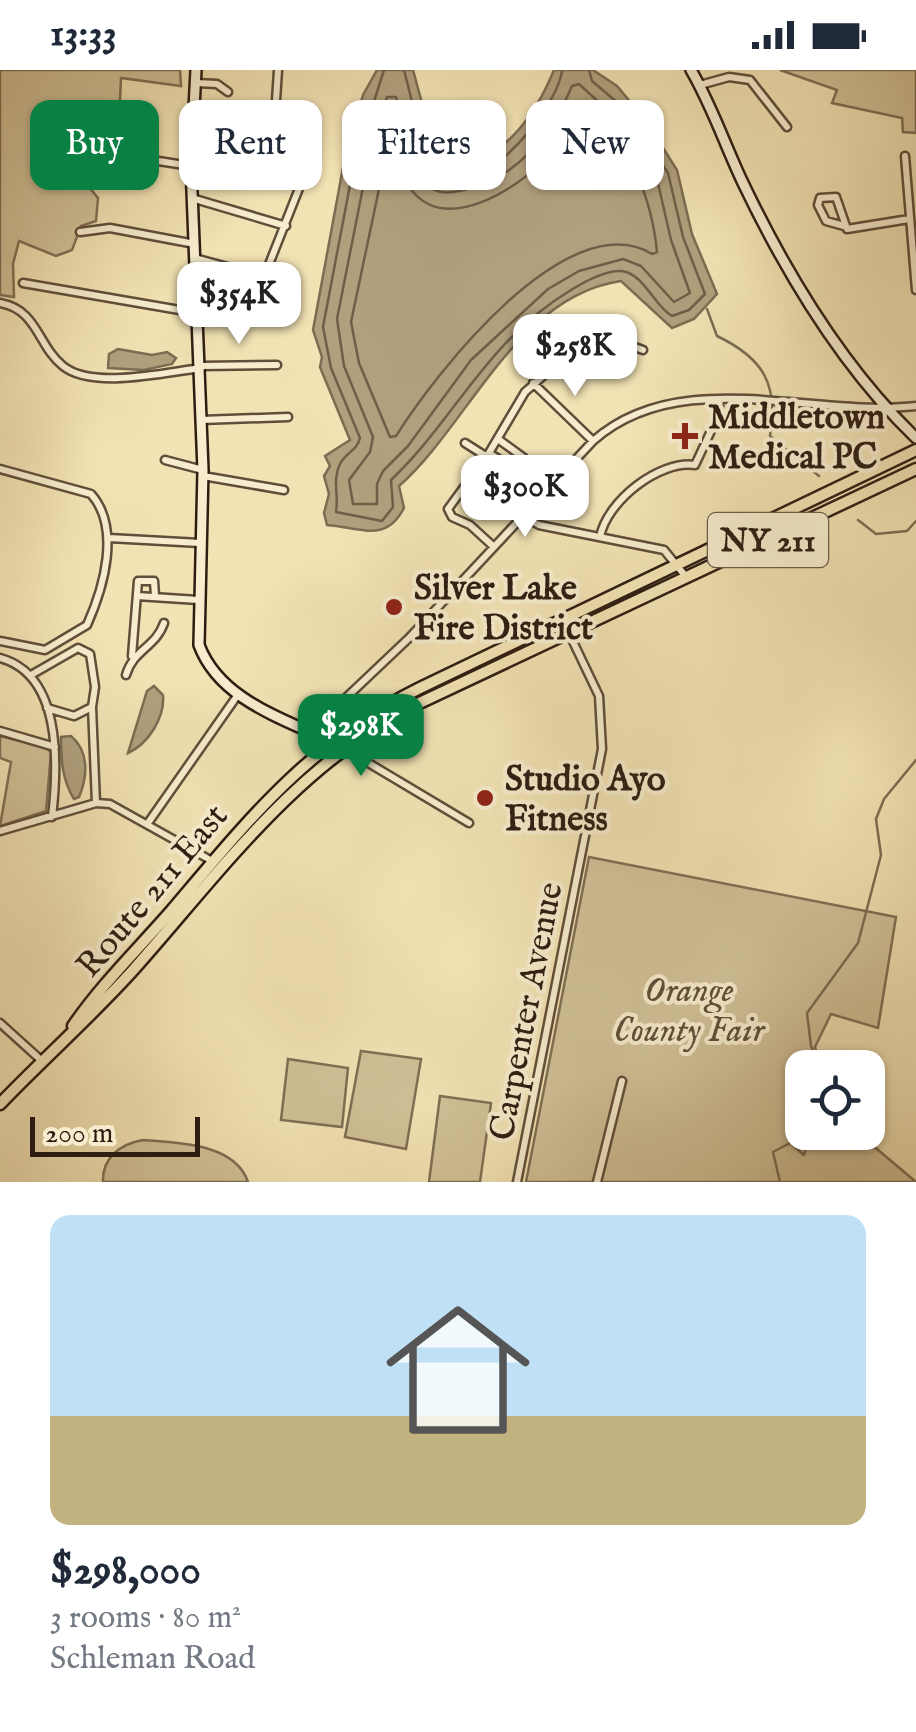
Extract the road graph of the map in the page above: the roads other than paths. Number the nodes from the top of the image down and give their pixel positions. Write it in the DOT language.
graph roads {
  1 [pos="196,70"];
  2 [pos="278,70"];
  3 [pos="691,70"];
  4 [pos="196,83"];
  5 [pos="700,84"];
  6 [pos="228,92"];
  7 [pos="195,100"];
  8 [pos="275,100"];
  9 [pos="788,126"];
  10 [pos="905,156"];
  11 [pos="193,190"];
  12 [pos="299,190"];
  13 [pos="194,199"];
  14 [pos="909,219"];
  15 [pos="286,226"];
  16 [pos="844,226"];
  17 [pos="80,232"];
  18 [pos="196,244"];
  19 [pos="198,259"];
  20 [pos="23,283"];
  21 [pos="916,290"];
  22 [pos="0,302"];
  23 [pos="198,313"];
  24 [pos="572,346"];
  25 [pos="643,350"];
  26 [pos="277,365"];
  27 [pos="594,366"];
  28 [pos="201,367"];
  29 [pos="533,384"];
  30 [pos="720,400"];
  31 [pos="916,406"];
  32 [pos="888,410"];
  33 [pos="288,417"];
  34 [pos="202,420"];
  35 [pos="916,438"];
  36 [pos="497,439"];
  37 [pos="593,440"];
  38 [pos="465,442"];
  39 [pos="916,450"];
  40 [pos="488,455"];
  41 [pos="165,460"];
  42 [pos="916,469"];
  43 [pos="0,470"];
  44 [pos="203,473"];
  45 [pos="284,490"];
  46 [pos="522,516"];
  47 [pos="600,536"];
  48 [pos="109,538"];
  49 [pos="200,543"];
  50 [pos="494,547"];
  51 [pos="679,566"];
  52 [pos="687,578"];
  53 [pos="137,596"];
  54 [pos="155,596"];
  55 [pos="198,600"];
  56 [pos="562,621"];
  57 [pos="164,623"];
  58 [pos="569,633"];
  59 [pos="0,641"];
  60 [pos="132,656"];
  61 [pos="0,658"];
  62 [pos="31,675"];
  63 [pos="126,675"];
  64 [pos="237,696"];
  65 [pos="92,707"];
  66 [pos="46,708"];
  67 [pos="312,730"];
  68 [pos="0,731"];
  69 [pos="331,741"];
  70 [pos="55,747"];
  71 [pos="344,748"];
  72 [pos="96,803"];
  73 [pos="52,817"];
  74 [pos="148,823"];
  75 [pos="469,823"];
  76 [pos="0,831"];
  77 [pos="218,864"];
  78 [pos="0,1022"];
  79 [pos="42,1061"];
  80 [pos="622,1082"];
  81 [pos="0,1104"];
  82 [pos="517,1182"];
  83 [pos="597,1182"];
  1 -- 4 [label="street"];
  2 -- 8 [label="street"];
  3 -- 5 [label="street"];
  4 -- 6 [label="street"];
  4 -- 7 [label="street"];
  5 -- 9 [label="street"];
  5 -- 32 [label="street"];
  10 -- 14 [label="street"];
  11 -- 13 [label="street"];
  12 -- 15 [label="street"];
  13 -- 15 [label="street"];
  13 -- 18 [label="street"];
  14 -- 16 [label="street"];
  14 -- 21 [label="street"];
  15 -- 19 [label="street"];
  16 -- 16 [label="street"];
  17 -- 18 [label="street"];
  18 -- 19 [label="street"];
  19 -- 23 [label="street"];
  20 -- 23 [label="street"];
  22 -- 28 [label="street"];
  23 -- 28 [label="street"];
  24 -- 25 [label="street"];
  24 -- 27 [label="street"];
  24 -- 29 [label="street"];
  26 -- 28 [label="street"];
  28 -- 34 [label="street"];
  29 -- 36 [label="street"];
  29 -- 37 [label="street"];
  30 -- 32 [label="street"];
  30 -- 37 [label="street"];
  30 -- 47 [label="street"];
  31 -- 32 [label="street"];
  32 -- 35 [label="street"];
  33 -- 34 [label="street"];
  34 -- 44 [label="street"];
  36 -- 40 [label="street"];
  36 -- 40 [label="street"];
  37 -- 46 [label="street"];
  38 -- 40 [label="street"];
  39 -- 51 [label="main road, Route 211 East / NY 211"];
  40 -- 50 [label="street"];
  41 -- 44 [label="street"];
  42 -- 52 [label="main road, Route 211 East / NY 211"];
  43 -- 48 [label="street"];
  44 -- 45 [label="street"];
  44 -- 49 [label="street"];
  46 -- 47 [label="street"];
  46 -- 50 [label="street"];
  47 -- 51 [label="street"];
  48 -- 49 [label="street"];
  48 -- 59 [label="street"];
  49 -- 55 [label="street"];
  50 -- 67 [label="street"];
  51 -- 52 [label="street"];
  51 -- 56 [label="main road, Route 211 East / NY 211"];
  52 -- 58 [label="main road, Route 211 East / NY 211"];
  53 -- 54 [label="street"];
  53 -- 54 [label="street"];
  53 -- 60 [label="street"];
  54 -- 55 [label="street"];
  55 -- 64 [label="street"];
  56 -- 58 [label="street, Carpenter Avenue"];
  56 -- 69 [label="main road, Route 211 East / NY 211"];
  57 -- 60 [label="street"];
  58 -- 71 [label="main road, Route 211 East / NY 211"];
  58 -- 82 [label="street, Carpenter Avenue"];
  60 -- 63 [label="street"];
  61 -- 62 [label="street"];
  62 -- 65 [label="street"];
  62 -- 66 [label="street"];
  64 -- 67 [label="street"];
  64 -- 74 [label="street"];
  65 -- 66 [label="street"];
  65 -- 72 [label="street"];
  66 -- 70 [label="street"];
  67 -- 69 [label="street"];
  68 -- 70 [label="street"];
  69 -- 71 [label="street"];
  69 -- 77 [label="main road, Route 211 East / NY 211"];
  70 -- 73 [label="street"];
  71 -- 75 [label="street"];
  71 -- 77 [label="main road, Route 211 East / NY 211"];
  72 -- 73 [label="street"];
  72 -- 74 [label="street"];
  73 -- 76 [label="street"];
  74 -- 77 [label="street"];
  77 -- 79 [label="main road, Route 211 East / NY 211"];
  78 -- 79 [label="street"];
  79 -- 81 [label="main road, Route 211 East / NY 211"];
  80 -- 83 [label="street"];
}
